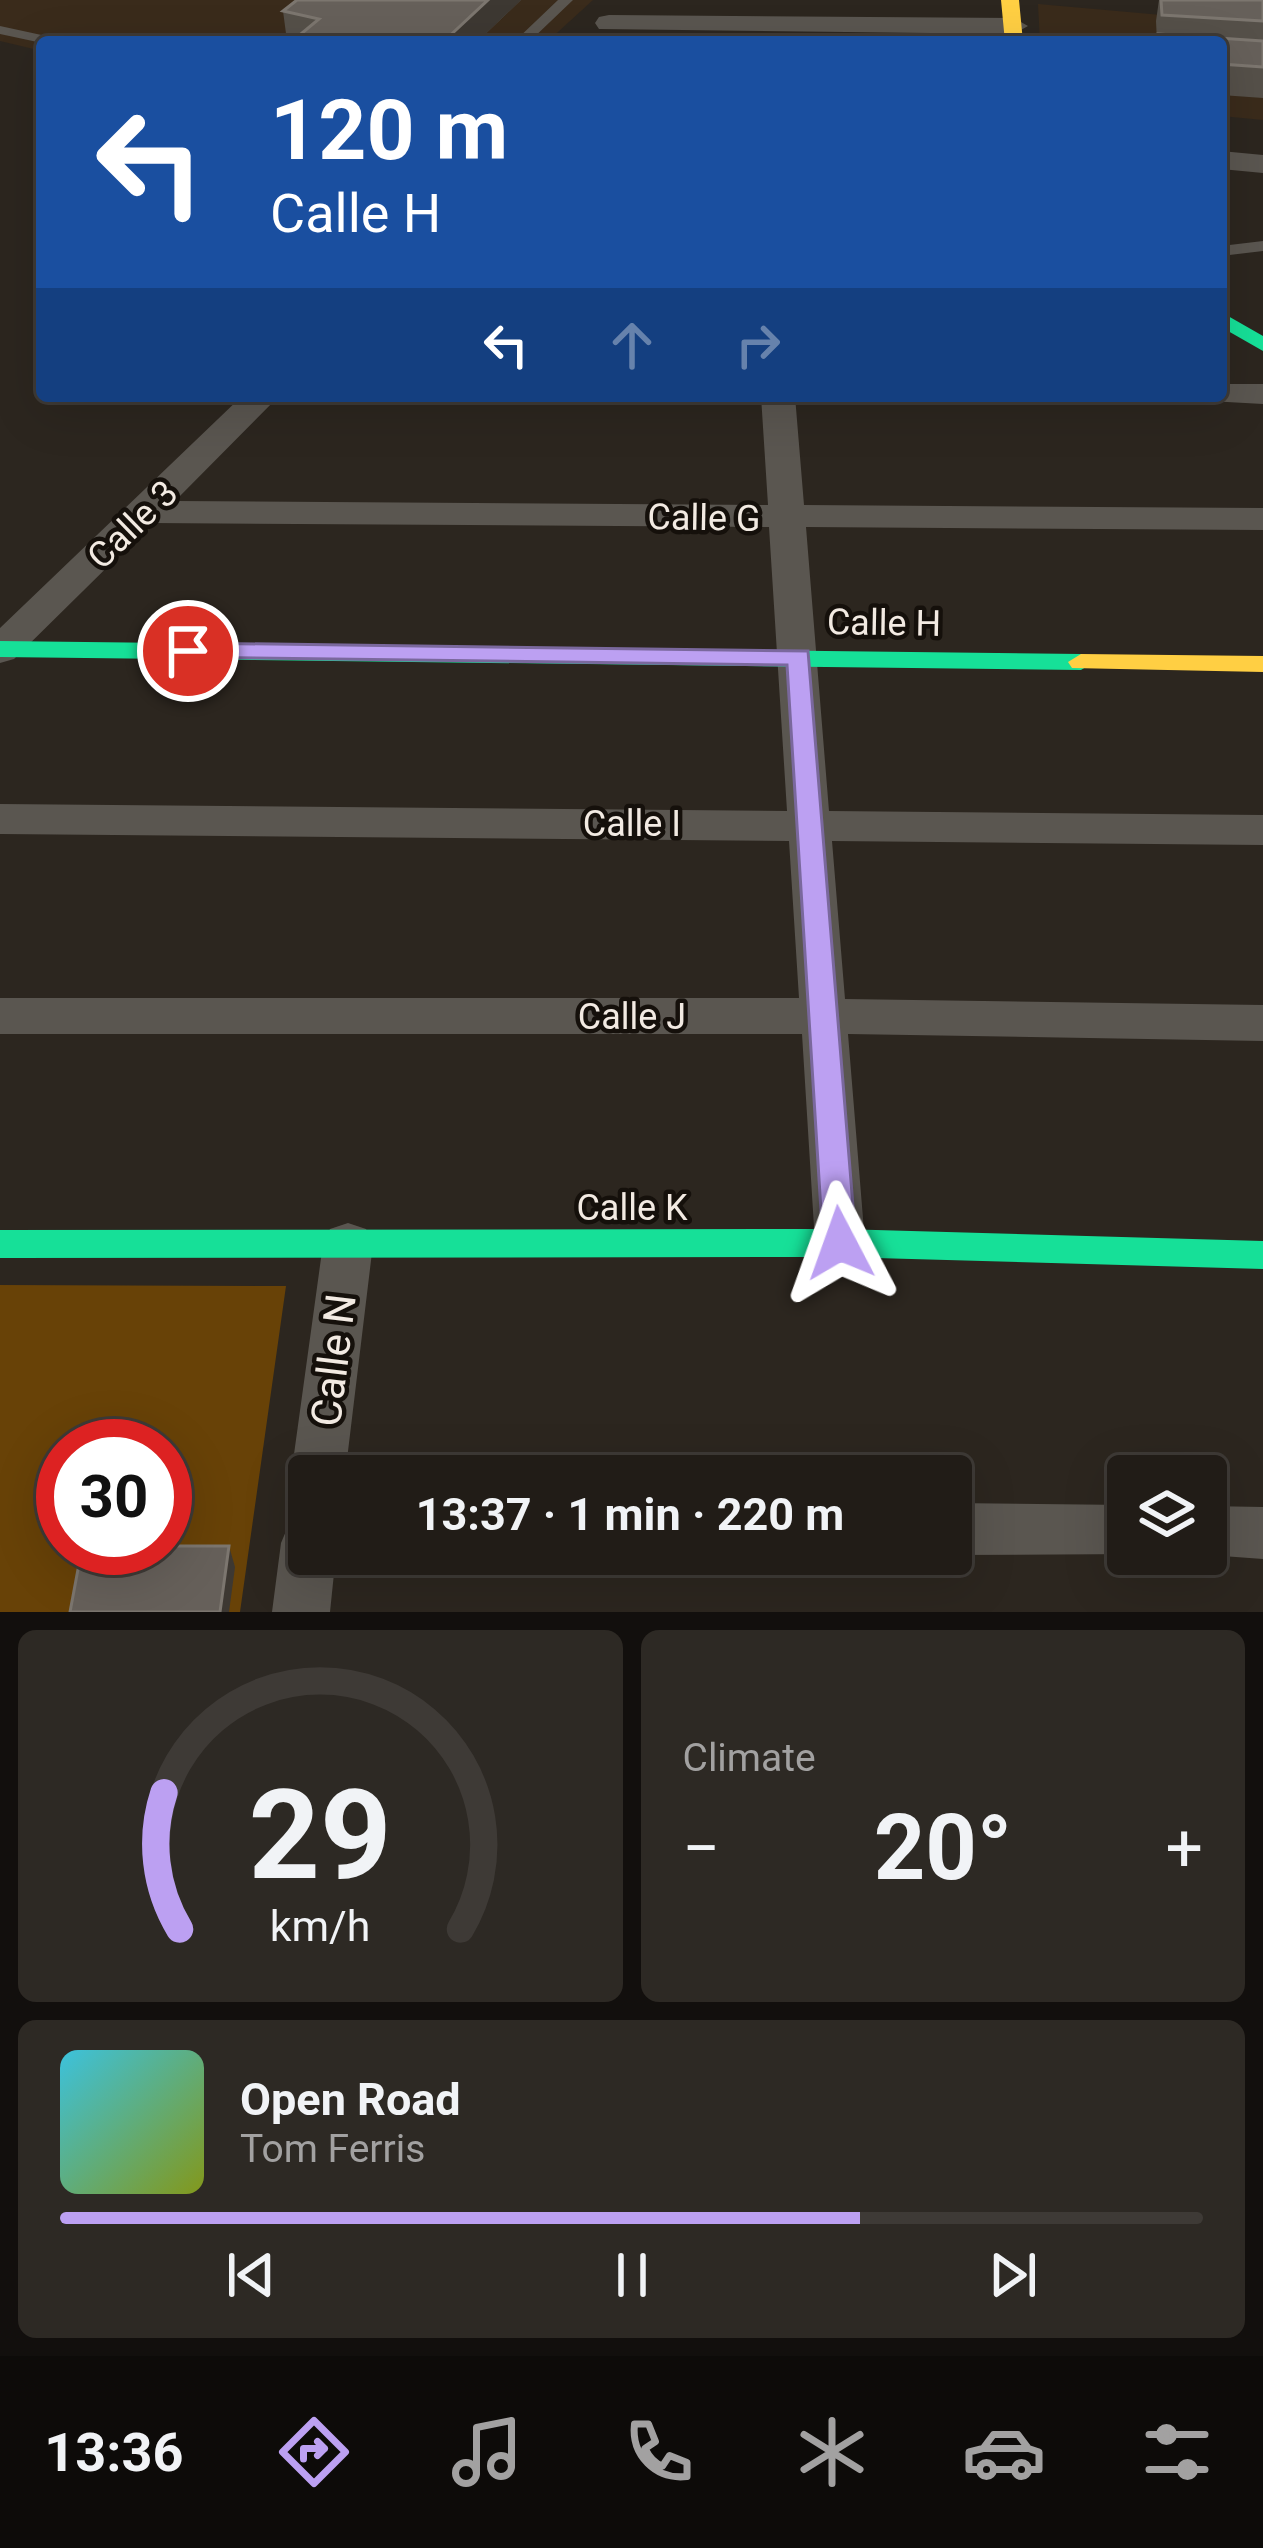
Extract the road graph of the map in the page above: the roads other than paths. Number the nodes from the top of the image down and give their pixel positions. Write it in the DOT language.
graph roads {
  1 [pos="566,0"];
  2 [pos="632,0"];
  3 [pos="609,23"];
  4 [pos="1013,23"];
  5 [pos="0,30"];
  6 [pos="527,36"];
  7 [pos="593,36"];
  8 [pos="36,38"];
  9 [pos="1227,161"];
  10 [pos="1263,164"];
  11 [pos="1263,246"];
  12 [pos="1227,250"];
  13 [pos="1227,322"];
  14 [pos="1263,345"];
  15 [pos="1227,394"];
  16 [pos="1263,394"];
  17 [pos="256,402"];
  18 [pos="778,402"];
  19 [pos="146,512"];
  20 [pos="788,518"];
  21 [pos="1263,519"];
  22 [pos="0,650"];
  23 [pos="799,657"];
  24 [pos="1263,664"];
  25 [pos="0,819"];
  26 [pos="809,824"];
  27 [pos="1263,830"];
  28 [pos="0,1016"];
  29 [pos="824,1016"];
  30 [pos="1263,1022"];
  31 [pos="840,1243"];
  32 [pos="0,1244"];
  33 [pos="348,1244"];
  34 [pos="1263,1255"];
  35 [pos="320,1455"];
  36 [pos="972,1529"];
  37 [pos="1107,1531"];
  38 [pos="1227,1532"];
  39 [pos="1263,1533"];
  40 [pos="305,1575"];
  41 [pos="301,1612"];
  1 -- 6 [label="lane"];
  2 -- 3 [label="street"];
  3 -- 4 [label="street"];
  3 -- 7 [label="street"];
  5 -- 8 [label="lane"];
  9 -- 10 [label="street"];
  11 -- 12 [label="lane"];
  13 -- 14 [label="street"];
  15 -- 16 [label="street"];
  17 -- 19 [label="street, Calle 3"];
  18 -- 20 [label="street"];
  19 -- 20 [label="street, Calle G"];
  19 -- 22 [label="street, Calle 3"];
  20 -- 21 [label="street, Calle G"];
  20 -- 23 [label="street"];
  22 -- 23 [label="street, Calle H"];
  23 -- 24 [label="street, Calle H"];
  23 -- 26 [label="street"];
  25 -- 26 [label="street, Calle I"];
  26 -- 27 [label="street, Calle I"];
  26 -- 29 [label="street"];
  28 -- 29 [label="street, Calle J"];
  29 -- 30 [label="street, Calle J"];
  29 -- 31 [label="street"];
  31 -- 33 [label="street, Calle K"];
  31 -- 34 [label="street, Calle K"];
  32 -- 33 [label="street, Calle K"];
  33 -- 35 [label="street, Calle N"];
  36 -- 37 [label="street"];
  38 -- 39 [label="street"];
  40 -- 41 [label="street"];
}
